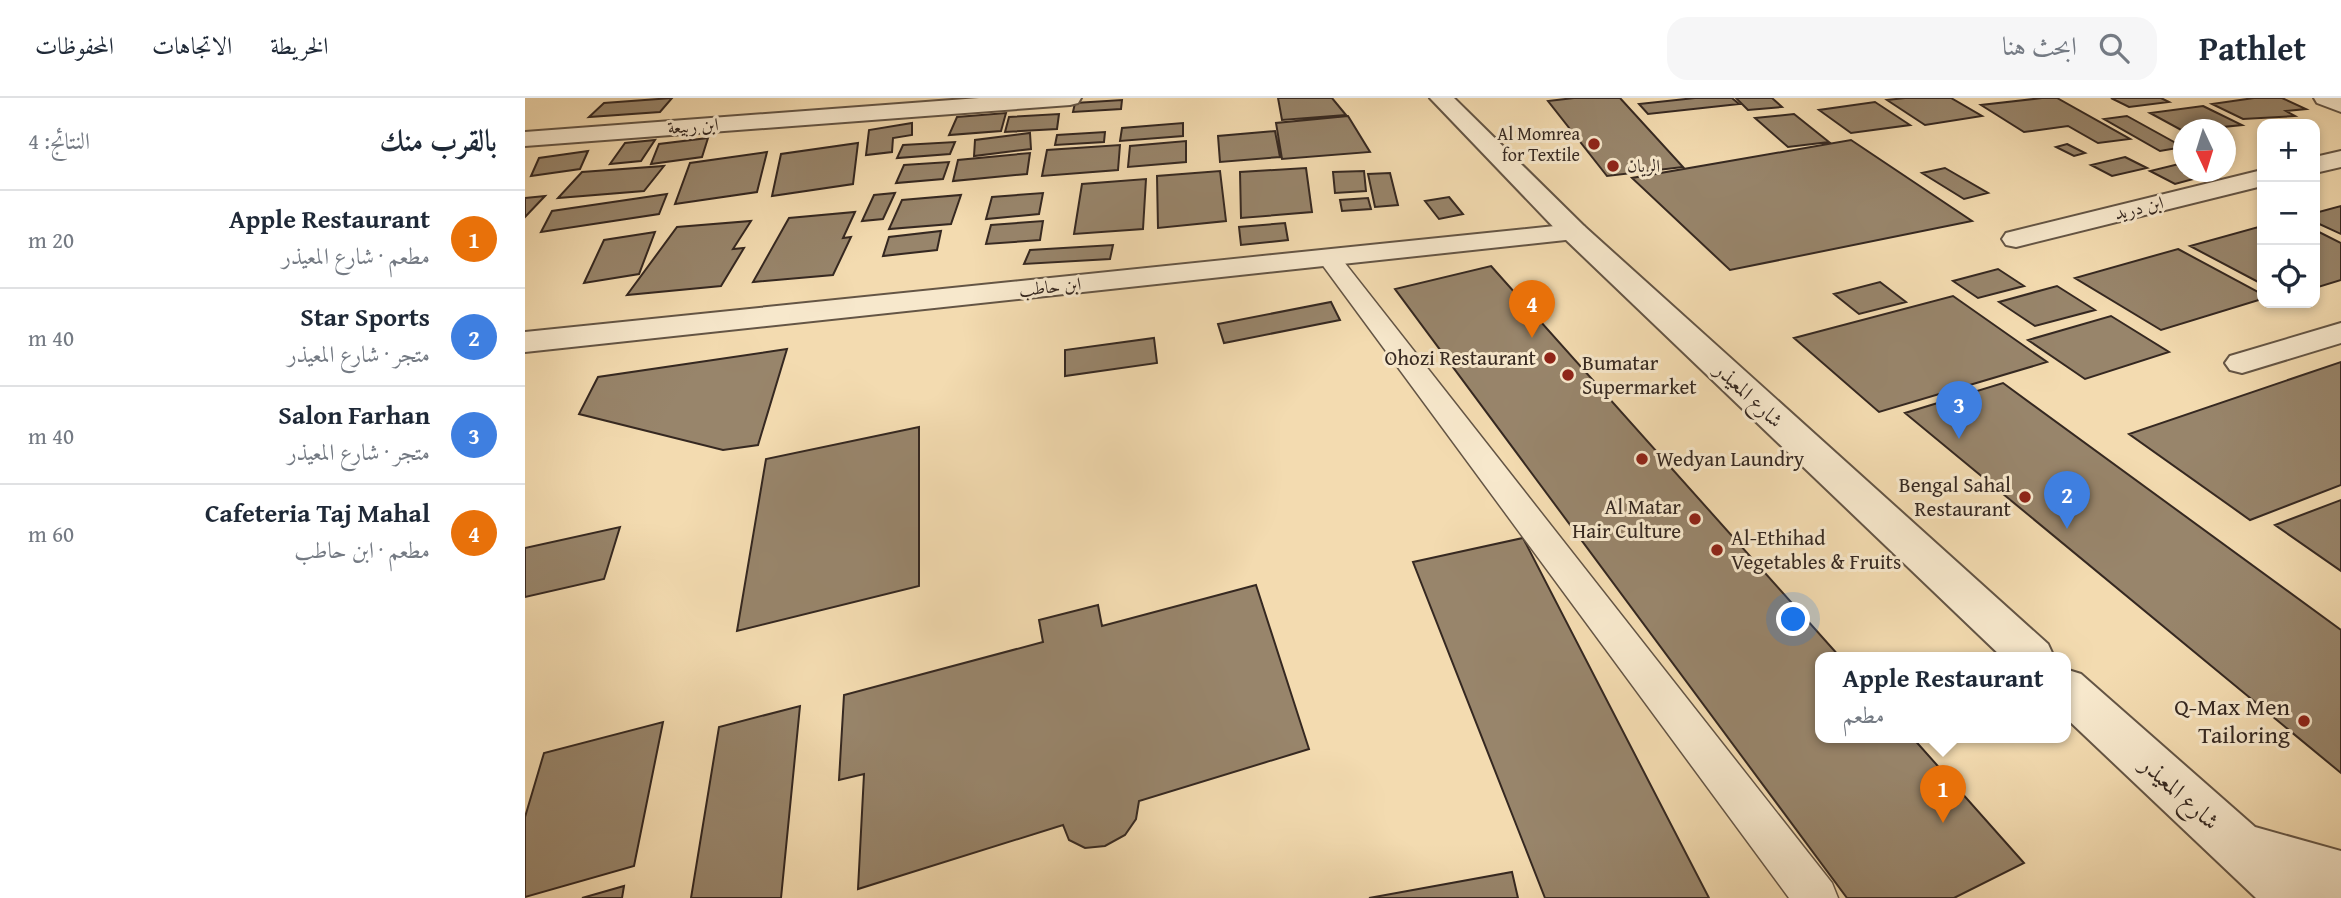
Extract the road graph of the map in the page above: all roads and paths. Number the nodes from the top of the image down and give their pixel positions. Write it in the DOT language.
graph roads {
  1 [pos="1070,98"];
  2 [pos="1441,98"];
  3 [pos="2325,98"];
  4 [pos="2341,105"];
  5 [pos="525,139"];
  6 [pos="2341,159"];
  7 [pos="2320,164"];
  8 [pos="2257,179"];
  9 [pos="1574,232"];
  10 [pos="2016,239"];
  11 [pos="1329,258"];
  12 [pos="2341,333"];
  13 [pos="525,342"];
  14 [pos="2242,363"];
  15 [pos="2027,652"];
  16 [pos="2071,693"];
  17 [pos="2238,846"];
  18 [pos="2341,877"];
  19 [pos="1816,898"];
  20 [pos="2295,898"];
  1 -- 5 [label="street, ابن ربيعة"];
  2 -- 9 [label="street, شارع المعيذر"];
  3 -- 4 [label="street"];
  6 -- 7 [label="street"];
  8 -- 10 [label="street, ابن دريد"];
  9 -- 11 [label="street, ابن حاطب"];
  9 -- 15 [label="street, شارع المعيذر"];
  11 -- 13 [label="street, ابن حاطب"];
  11 -- 19 [label="lane"];
  12 -- 14 [label="street"];
  16 -- 17 [label="street, شارع المعيذر"];
  17 -- 18 [label="street"];
  17 -- 20 [label="street, شارع المعيذر"];
}
